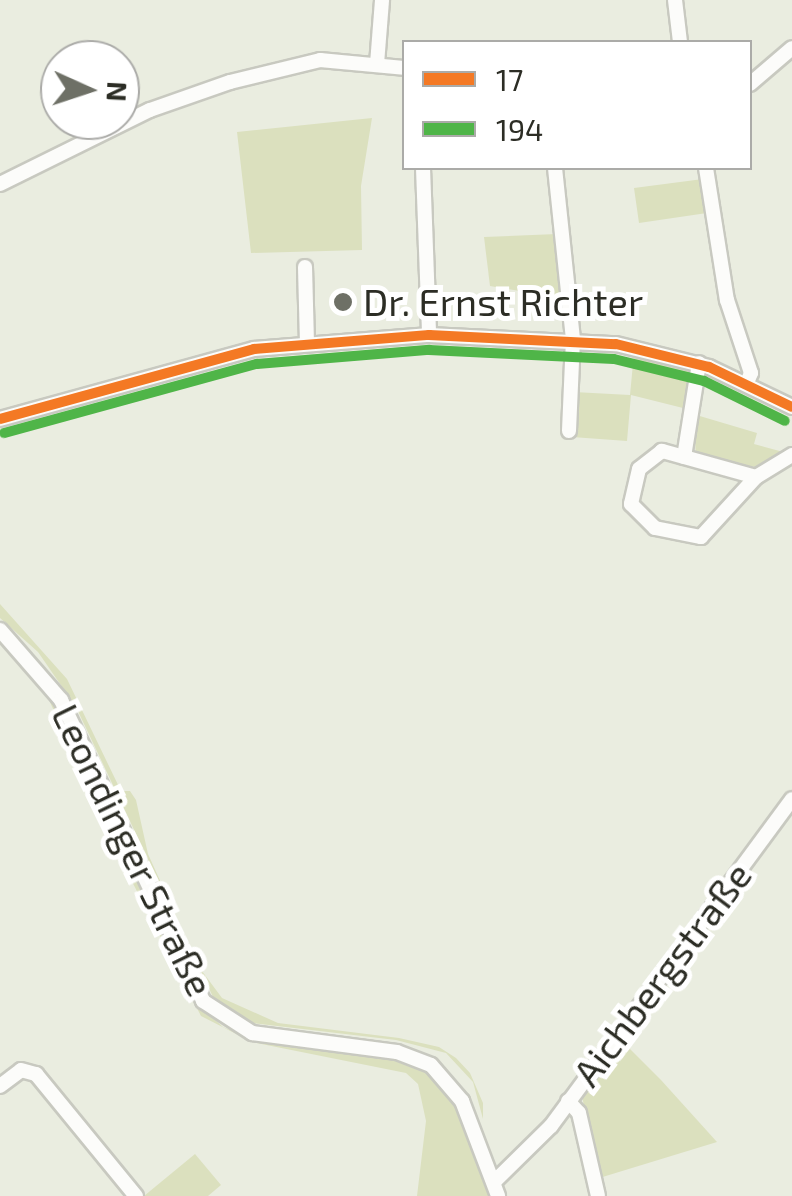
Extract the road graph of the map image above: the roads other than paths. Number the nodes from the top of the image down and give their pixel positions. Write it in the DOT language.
graph roads {
  1 [pos="382,0"];
  2 [pos="675,0"];
  3 [pos="680,40"];
  4 [pos="792,48"];
  5 [pos="377,64"];
  6 [pos="402,68"];
  7 [pos="752,82"];
  8 [pos="423,170"];
  9 [pos="555,170"];
  10 [pos="706,170"];
  11 [pos="0,184"];
  12 [pos="306,267"];
  13 [pos="429,336"];
  14 [pos="573,339"];
  15 [pos="307,342"];
  16 [pos="698,364"];
  17 [pos="747,383"];
  18 [pos="792,406"];
  19 [pos="0,419"];
  20 [pos="569,431"];
  21 [pos="792,455"];
  22 [pos="684,457"];
  23 [pos="756,477"];
  24 [pos="0,630"];
  25 [pos="792,799"];
  26 [pos="0,1086"];
  27 [pos="568,1101"];
  28 [pos="497,1188"];
  29 [pos="136,1196"];
  30 [pos="598,1196"];
  1 -- 5 [label="street"];
  2 -- 3 [label="street"];
  4 -- 7 [label="street"];
  5 -- 6 [label="street"];
  5 -- 11 [label="street"];
  8 -- 13 [label="street"];
  9 -- 14 [label="street"];
  10 -- 17 [label="street"];
  12 -- 15 [label="street"];
  13 -- 14 [label="street"];
  13 -- 15 [label="street"];
  14 -- 16 [label="street"];
  14 -- 20 [label="street"];
  15 -- 19 [label="street"];
  16 -- 17 [label="street"];
  16 -- 22 [label="street"];
  17 -- 18 [label="street"];
  21 -- 23 [label="street"];
  22 -- 23 [label="street"];
  22 -- 23 [label="street"];
  24 -- 28 [label="street, Leondinger Straße"];
  25 -- 27 [label="street, Aichbergstraße"];
  26 -- 29 [label="street"];
  27 -- 28 [label="street, Aichbergstraße"];
  27 -- 30 [label="street, Aichbergstraße"];
}
